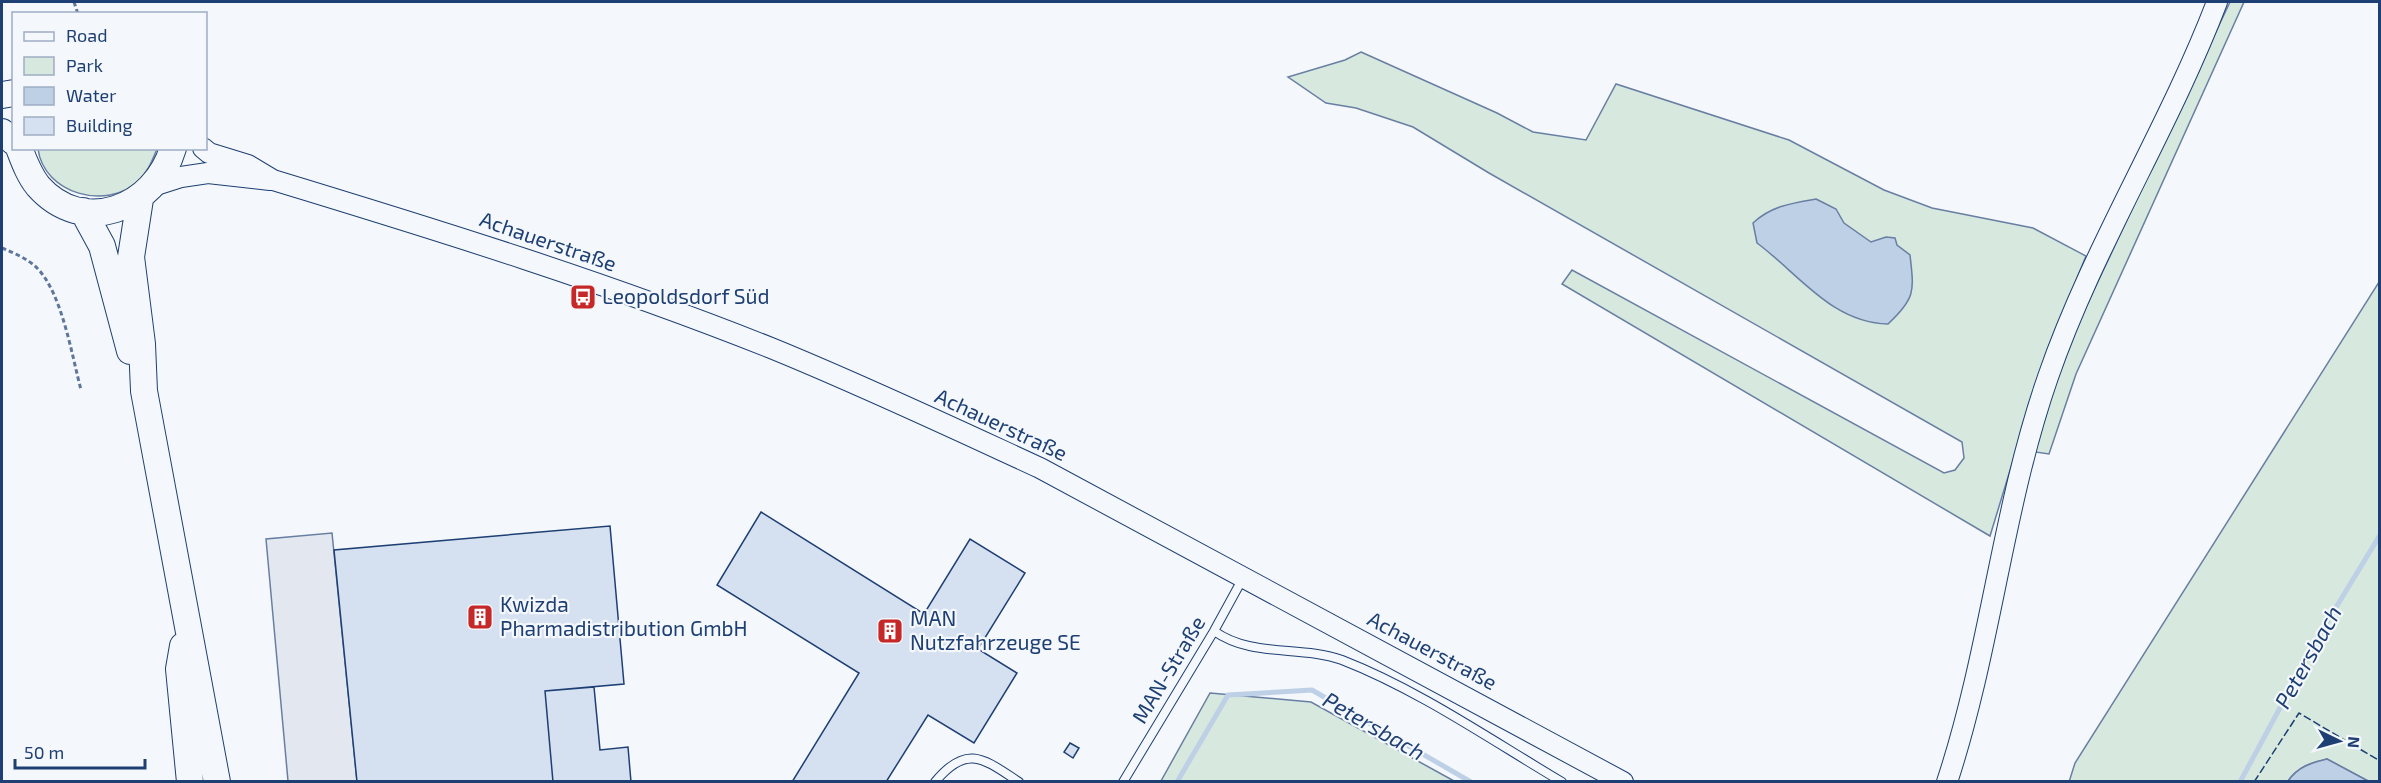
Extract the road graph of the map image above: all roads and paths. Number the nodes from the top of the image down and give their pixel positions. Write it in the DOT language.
graph roads {
  1 [pos="2217,2"];
  2 [pos="20,150"];
  3 [pos="172,150"];
  4 [pos="205,150"];
  5 [pos="273,180"];
  6 [pos="148,192"];
  7 [pos="83,211"];
  8 [pos="2,248"];
  9 [pos="81,390"];
  10 [pos="144,391"];
  11 [pos="1244,576"];
  12 [pos="187,625"];
  13 [pos="1214,631"];
  14 [pos="190,782"];
  15 [pos="217,782"];
  16 [pos="935,782"];
  17 [pos="1019,782"];
  18 [pos="1123,782"];
  19 [pos="1562,782"];
  20 [pos="1623,782"];
  21 [pos="1947,782"];
  1 -- 21 [label="street"];
  2 -- 7 [label="main road"];
  3 -- 6 [label="main road"];
  4 -- 5 [label="street"];
  5 -- 6 [label="street"];
  5 -- 11 [label="street, Achauerstraße"];
  6 -- 7 [label="main road"];
  6 -- 10 [label="main road"];
  7 -- 10 [label="main road"];
  8 -- 9 [label="path"];
  10 -- 12 [label="main road"];
  11 -- 13 [label="lane, MAN-Straße"];
  11 -- 20 [label="street, Achauerstraße"];
  12 -- 14 [label="main road"];
  12 -- 15 [label="main road"];
  13 -- 18 [label="lane, MAN-Straße"];
  13 -- 19 [label="lane"];
  16 -- 17 [label="lane"];
}
